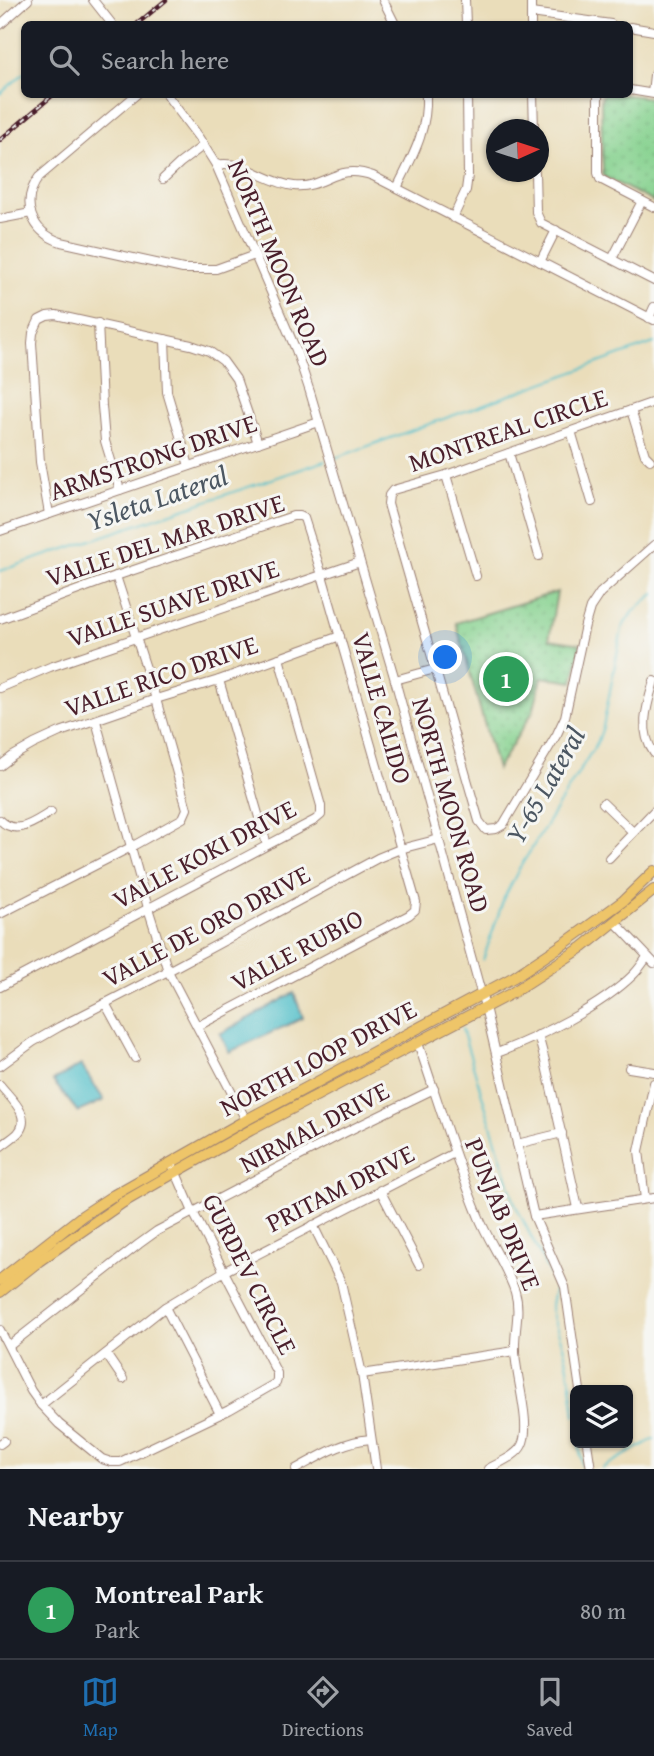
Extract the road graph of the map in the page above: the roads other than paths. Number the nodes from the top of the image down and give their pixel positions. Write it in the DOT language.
graph roads {
  1 [pos="28,0"];
  2 [pos="93,0"];
  3 [pos="383,0"];
  4 [pos="465,0"];
  5 [pos="531,0"];
  6 [pos="531,13"];
  7 [pos="110,21"];
  8 [pos="394,21"];
  9 [pos="466,21"];
  10 [pos="531,21"];
  11 [pos="589,21"];
  12 [pos="0,25"];
  13 [pos="633,27"];
  14 [pos="654,30"];
  15 [pos="654,75"];
  16 [pos="633,90"];
  17 [pos="653,93"];
  18 [pos="132,98"];
  19 [pos="169,98"];
  20 [pos="426,98"];
  21 [pos="467,98"];
  22 [pos="533,98"];
  23 [pos="598,98"];
  24 [pos="534,119"];
  25 [pos="204,145"];
  26 [pos="216,165"];
  27 [pos="163,179"];
  28 [pos="535,182"];
  29 [pos="397,188"];
  30 [pos="642,201"];
  31 [pos="654,207"];
  32 [pos="31,213"];
  33 [pos="453,218"];
  34 [pos="0,219"];
  35 [pos="556,230"];
  36 [pos="255,255"];
  37 [pos="612,259"];
  38 [pos="540,262"];
  39 [pos="654,281"];
  40 [pos="654,307"];
  41 [pos="651,319"];
  42 [pos="98,323"];
  43 [pos="165,339"];
  44 [pos="654,402"];
  45 [pos="631,410"];
  46 [pos="319,422"];
  47 [pos="571,431"];
  48 [pos="258,443"];
  49 [pos="509,453"];
  50 [pos="650,460"];
  51 [pos="189,466"];
  52 [pos="446,475"];
  53 [pos="120,490"];
  54 [pos="592,502"];
  55 [pos="49,514"];
  56 [pos="304,518"];
  57 [pos="0,531"];
  58 [pos="654,545"];
  59 [pos="539,556"];
  60 [pos="360,562"];
  61 [pos="322,575"];
  62 [pos="116,576"];
  63 [pos="476,576"];
  64 [pos="0,619"];
  65 [pos="340,636"];
  66 [pos="136,637"];
  67 [pos="279,658"];
  68 [pos="435,669"];
  69 [pos="219,680"];
  70 [pos="395,680"];
  71 [pos="654,681"];
  72 [pos="0,688"];
  73 [pos="652,692"];
  74 [pos="156,699"];
  75 [pos="96,721"];
  76 [pos="654,753"];
  77 [pos="0,766"];
  78 [pos="603,803"];
  79 [pos="654,811"];
  80 [pos="51,812"];
  81 [pos="0,820"];
  82 [pos="633,832"];
  83 [pos="439,839"];
  84 [pos="267,845"];
  85 [pos="131,847"];
  86 [pos="400,849"];
  87 [pos="609,858"];
  88 [pos="654,871"];
  89 [pos="654,890"];
  90 [pos="148,908"];
  91 [pos="415,910"];
  92 [pos="0,914"];
  93 [pos="615,922"];
  94 [pos="651,960"];
  95 [pos="168,971"];
  96 [pos="0,987"];
  97 [pos="482,995"];
  98 [pos="105,1003"];
  99 [pos="485,1007"];
  100 [pos="198,1026"];
  101 [pos="538,1035"];
  102 [pos="418,1043"];
  103 [pos="497,1054"];
  104 [pos="135,1058"];
  105 [pos="0,1066"];
  106 [pos="629,1068"];
  107 [pos="654,1072"];
  108 [pos="654,1083"];
  109 [pos="0,1085"];
  110 [pos="434,1089"];
  111 [pos="246,1120"];
  112 [pos="562,1133"];
  113 [pos="517,1144"];
  114 [pos="0,1147"];
  115 [pos="454,1153"];
  116 [pos="171,1162"];
  117 [pos="176,1172"];
  118 [pos="380,1190"];
  119 [pos="649,1198"];
  120 [pos="578,1208"];
  121 [pos="193,1213"];
  122 [pos="534,1216"];
  123 [pos="313,1225"];
  124 [pos="419,1265"];
  125 [pos="223,1272"];
  126 [pos="0,1280"];
  127 [pos="0,1292"];
  128 [pos="165,1307"];
  129 [pos="0,1330"];
  130 [pos="9,1346"];
  131 [pos="515,1351"];
  132 [pos="106,1354"];
  133 [pos="362,1374"];
  134 [pos="123,1379"];
  135 [pos="579,1385"];
  136 [pos="41,1405"];
  137 [pos="220,1414"];
  138 [pos="371,1439"];
  139 [pos="588,1448"];
  140 [pos="296,1469"];
  141 [pos="376,1469"];
  142 [pos="488,1469"];
  143 [pos="591,1469"];
  1 -- 12 [label="street"];
  2 -- 7 [label="street"];
  3 -- 8 [label="street"];
  4 -- 9 [label="street"];
  5 -- 6 [label="street"];
  6 -- 10 [label="street"];
  6 -- 11 [label="street"];
  13 -- 14 [label="street"];
  15 -- 17 [label="street"];
  16 -- 17 [label="street"];
  18 -- 32 [label="street"];
  19 -- 25 [label="street, NORTH MOON ROAD"];
  20 -- 29 [label="street"];
  21 -- 33 [label="street"];
  22 -- 24 [label="street"];
  23 -- 30 [label="street"];
  25 -- 26 [label="street, NORTH MOON ROAD"];
  25 -- 27 [label="street"];
  26 -- 29 [label="street"];
  26 -- 36 [label="street, NORTH MOON ROAD"];
  28 -- 35 [label="street"];
  29 -- 33 [label="street"];
  30 -- 31 [label="street"];
  30 -- 37 [label="street"];
  32 -- 34 [label="street"];
  32 -- 36 [label="street"];
  33 -- 38 [label="street"];
  35 -- 37 [label="street"];
  35 -- 38 [label="street"];
  36 -- 46 [label="street, NORTH MOON ROAD"];
  37 -- 39 [label="street"];
  38 -- 41 [label="street"];
  40 -- 41 [label="street"];
  42 -- 43 [label="street"];
  42 -- 53 [label="street"];
  42 -- 55 [label="street"];
  43 -- 48 [label="street"];
  43 -- 51 [label="street"];
  44 -- 45 [label="street, MONTREAL CIRCLE"];
  45 -- 47 [label="street, MONTREAL CIRCLE"];
  45 -- 50 [label="street"];
  46 -- 48 [label="street, ARMSTRONG DRIVE"];
  46 -- 60 [label="street, NORTH MOON ROAD"];
  47 -- 49 [label="street, MONTREAL CIRCLE"];
  47 -- 54 [label="street"];
  48 -- 51 [label="street, ARMSTRONG DRIVE"];
  49 -- 52 [label="street, MONTREAL CIRCLE"];
  49 -- 59 [label="street"];
  51 -- 53 [label="street, ARMSTRONG DRIVE"];
  52 -- 63 [label="street"];
  52 -- 68 [label="street, MONTREAL CIRCLE"];
  53 -- 55 [label="street, ARMSTRONG DRIVE"];
  55 -- 57 [label="street, ARMSTRONG DRIVE"];
  56 -- 61 [label="street, VALLE CALIDO"];
  56 -- 62 [label="street, VALLE DEL MAR DRIVE"];
  58 -- 68 [label="street, MONTREAL CIRCLE"];
  60 -- 61 [label="street, VALLE SUAVE DRIVE"];
  60 -- 70 [label="street, NORTH MOON ROAD"];
  61 -- 65 [label="street, VALLE CALIDO"];
  61 -- 66 [label="street, VALLE SUAVE DRIVE"];
  62 -- 64 [label="street, VALLE DEL MAR DRIVE"];
  62 -- 66 [label="street"];
  65 -- 67 [label="street, VALLE RICO DRIVE"];
  65 -- 86 [label="street, VALLE CALIDO"];
  66 -- 72 [label="street, VALLE SUAVE DRIVE"];
  66 -- 74 [label="street"];
  67 -- 69 [label="street, VALLE RICO DRIVE"];
  67 -- 84 [label="street, VALLE KOKI DRIVE"];
  68 -- 70 [label="street"];
  69 -- 74 [label="street, VALLE RICO DRIVE"];
  69 -- 84 [label="street"];
  70 -- 83 [label="street, NORTH MOON ROAD"];
  71 -- 73 [label="street"];
  73 -- 76 [label="street"];
  74 -- 75 [label="street, VALLE RICO DRIVE"];
  74 -- 85 [label="street"];
  75 -- 77 [label="street, VALLE RICO DRIVE"];
  75 -- 85 [label="street"];
  78 -- 82 [label="street"];
  79 -- 82 [label="street"];
  80 -- 81 [label="street"];
  82 -- 87 [label="street"];
  83 -- 86 [label="street, VALLE DE ORO DRIVE"];
  83 -- 97 [label="street, NORTH MOON ROAD"];
  84 -- 90 [label="street, VALLE KOKI DRIVE"];
  85 -- 90 [label="street"];
  85 -- 92 [label="street"];
  86 -- 91 [label="street, VALLE CALIDO"];
  86 -- 95 [label="street, VALLE DE ORO DRIVE"];
  88 -- 97 [label="main road, NORTH LOOP DRIVE"];
  89 -- 93 [label="main road, NORTH LOOP DRIVE"];
  90 -- 95 [label="street"];
  90 -- 96 [label="street, VALLE KOKI DRIVE"];
  91 -- 100 [label="street, VALLE RUBIO"];
  93 -- 94 [label="street"];
  93 -- 99 [label="main road, NORTH LOOP DRIVE"];
  94 -- 101 [label="street"];
  95 -- 98 [label="street, VALLE DE ORO DRIVE"];
  95 -- 100 [label="street"];
  97 -- 99 [label="street, NORTH MOON ROAD"];
  97 -- 111 [label="main road, NORTH LOOP DRIVE"];
  98 -- 104 [label="street"];
  98 -- 105 [label="street, VALLE DE ORO DRIVE"];
  99 -- 102 [label="main road, NORTH LOOP DRIVE"];
  99 -- 103 [label="street, NORTH MOON ROAD"];
  100 -- 111 [label="street"];
  101 -- 103 [label="street"];
  101 -- 112 [label="street"];
  102 -- 110 [label="street, PUNJAB DRIVE"];
  102 -- 117 [label="main road, NORTH LOOP DRIVE"];
  103 -- 113 [label="street, NORTH MOON ROAD"];
  106 -- 107 [label="street"];
  108 -- 119 [label="street"];
  109 -- 114 [label="street"];
  110 -- 115 [label="street, PUNJAB DRIVE"];
  110 -- 121 [label="street, NIRMAL DRIVE"];
  111 -- 116 [label="main road, NORTH LOOP DRIVE"];
  112 -- 113 [label="street"];
  112 -- 120 [label="street"];
  113 -- 122 [label="street, NORTH MOON ROAD"];
  115 -- 118 [label="street, PRITAM DRIVE"];
  115 -- 131 [label="street, PUNJAB DRIVE"];
  116 -- 117 [label="street, GURDEV CIRCLE"];
  116 -- 126 [label="main road, NORTH LOOP DRIVE"];
  117 -- 121 [label="street, GURDEV CIRCLE"];
  117 -- 127 [label="main road, NORTH LOOP DRIVE"];
  118 -- 123 [label="street, PRITAM DRIVE"];
  118 -- 124 [label="street"];
  119 -- 120 [label="street"];
  120 -- 122 [label="street"];
  121 -- 125 [label="street, GURDEV CIRCLE"];
  121 -- 130 [label="street, NIRMAL DRIVE"];
  122 -- 135 [label="street, NORTH MOON ROAD"];
  123 -- 125 [label="street, PRITAM DRIVE"];
  123 -- 133 [label="street"];
  125 -- 128 [label="street, PRITAM DRIVE"];
  125 -- 137 [label="street, GURDEV CIRCLE"];
  128 -- 132 [label="street, PRITAM DRIVE"];
  128 -- 137 [label="street"];
  129 -- 130 [label="street, GURDEV CIRCLE"];
  130 -- 136 [label="street, GURDEV CIRCLE"];
  131 -- 133 [label="street"];
  131 -- 142 [label="street, PUNJAB DRIVE"];
  132 -- 134 [label="street"];
  132 -- 136 [label="street, PRITAM DRIVE"];
  133 -- 138 [label="street"];
  136 -- 137 [label="street, GURDEV CIRCLE"];
  138 -- 140 [label="street"];
  138 -- 141 [label="street"];
  139 -- 143 [label="street"];
}
